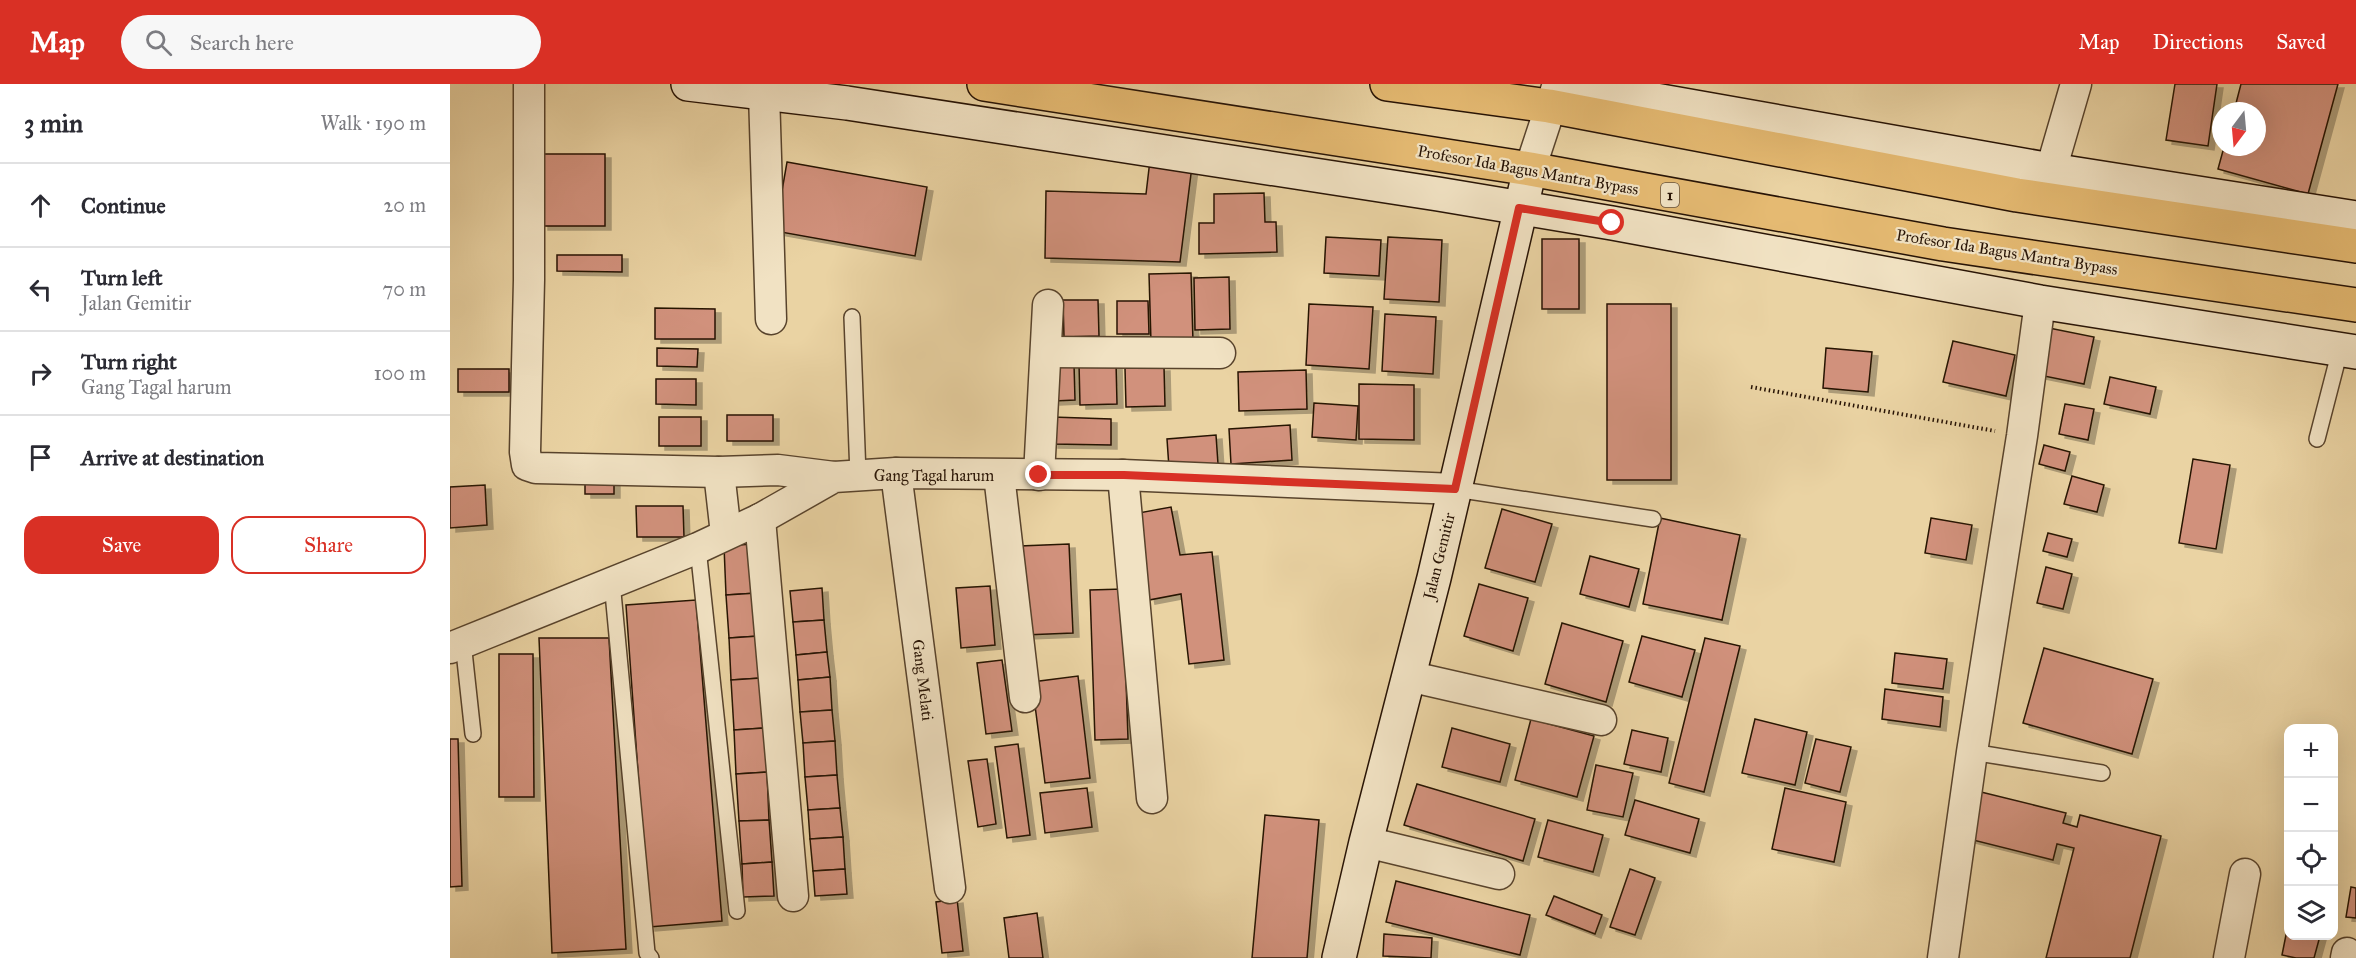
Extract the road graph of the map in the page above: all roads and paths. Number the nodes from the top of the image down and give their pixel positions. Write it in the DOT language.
graph roads {
  1 [pos="529,84"];
  2 [pos="688,84"];
  3 [pos="984,84"];
  4 [pos="1387,84"];
  5 [pos="2076,84"];
  6 [pos="1557,91"];
  7 [pos="764,93"];
  8 [pos="1530,169"];
  9 [pos="2051,170"];
  10 [pos="1519,208"];
  11 [pos="2356,218"];
  12 [pos="2356,246"];
  13 [pos="2040,302"];
  14 [pos="1048,305"];
  15 [pos="2356,305"];
  16 [pos="852,317"];
  17 [pos="771,319"];
  18 [pos="2348,351"];
  19 [pos="1046,352"];
  20 [pos="1220,353"];
  21 [pos="1751,387"];
  22 [pos="2022,436"];
  23 [pos="2318,440"];
  24 [pos="719,472"];
  25 [pos="896,473"];
  26 [pos="999,475"];
  27 [pos="1039,475"];
  28 [pos="1124,475"];
  29 [pos="846,476"];
  30 [pos="1455,489"];
  31 [pos="760,519"];
  32 [pos="1653,519"];
  33 [pos="726,534"];
  34 [pos="698,548"];
  35 [pos="612,582"];
  36 [pos="457,645"];
  37 [pos="1408,676"];
  38 [pos="1025,697"];
  39 [pos="1601,720"];
  40 [pos="473,734"];
  41 [pos="1972,752"];
  42 [pos="2102,773"];
  43 [pos="1152,798"];
  44 [pos="1366,842"];
  45 [pos="1499,874"];
  46 [pos="2245,874"];
  47 [pos="950,888"];
  48 [pos="793,896"];
  49 [pos="737,911"];
  50 [pos="651,958"];
  51 [pos="1339,958"];
  52 [pos="1943,958"];
  53 [pos="2229,958"];
  1 -- 24 [label="street"];
  2 -- 7 [label="street"];
  3 -- 8 [label="highway, Profesor Ida Bagus Mantra Bypass / 1"];
  4 -- 6 [label="highway"];
  5 -- 9 [label="street"];
  6 -- 8 [label="street, Jalan Gemitir"];
  6 -- 9 [label="street"];
  6 -- 12 [label="highway"];
  7 -- 10 [label="street"];
  7 -- 17 [label="street"];
  8 -- 10 [label="street, Jalan Gemitir"];
  8 -- 15 [label="highway, Profesor Ida Bagus Mantra Bypass / 1"];
  9 -- 11 [label="street"];
  10 -- 13 [label="street"];
  10 -- 30 [label="street, Jalan Gemitir"];
  13 -- 18 [label="street"];
  13 -- 22 [label="street"];
  14 -- 19 [label="street"];
  16 -- 29 [label="lane"];
  18 -- 23 [label="lane"];
  19 -- 20 [label="street"];
  19 -- 27 [label="street"];
  21 -- 22 [label="path"];
  22 -- 41 [label="street"];
  24 -- 29 [label="street"];
  24 -- 33 [label="street"];
  25 -- 26 [label="street, Gang Tagal harum"];
  25 -- 29 [label="street, Gang Tagal harum"];
  25 -- 47 [label="street, Gang Melati"];
  26 -- 27 [label="street, Gang Tagal harum"];
  26 -- 38 [label="street"];
  27 -- 28 [label="street, Gang Tagal harum"];
  28 -- 30 [label="street, Gang Tagal harum"];
  28 -- 43 [label="street"];
  29 -- 31 [label="street, Gang Tagal harum"];
  30 -- 32 [label="lane"];
  30 -- 37 [label="street, Jalan Gemitir"];
  31 -- 33 [label="street, Gang Tagal harum"];
  31 -- 48 [label="street"];
  33 -- 34 [label="street, Gang Tagal harum"];
  34 -- 35 [label="street, Gang Tagal harum"];
  34 -- 49 [label="lane"];
  35 -- 36 [label="street, Gang Tagal harum"];
  35 -- 50 [label="lane"];
  36 -- 40 [label="lane"];
  37 -- 39 [label="street"];
  37 -- 44 [label="street, Jalan Gemitir"];
  41 -- 42 [label="lane"];
  41 -- 52 [label="street"];
  44 -- 45 [label="street"];
  44 -- 51 [label="street, Jalan Gemitir"];
  46 -- 53 [label="street"];
}
